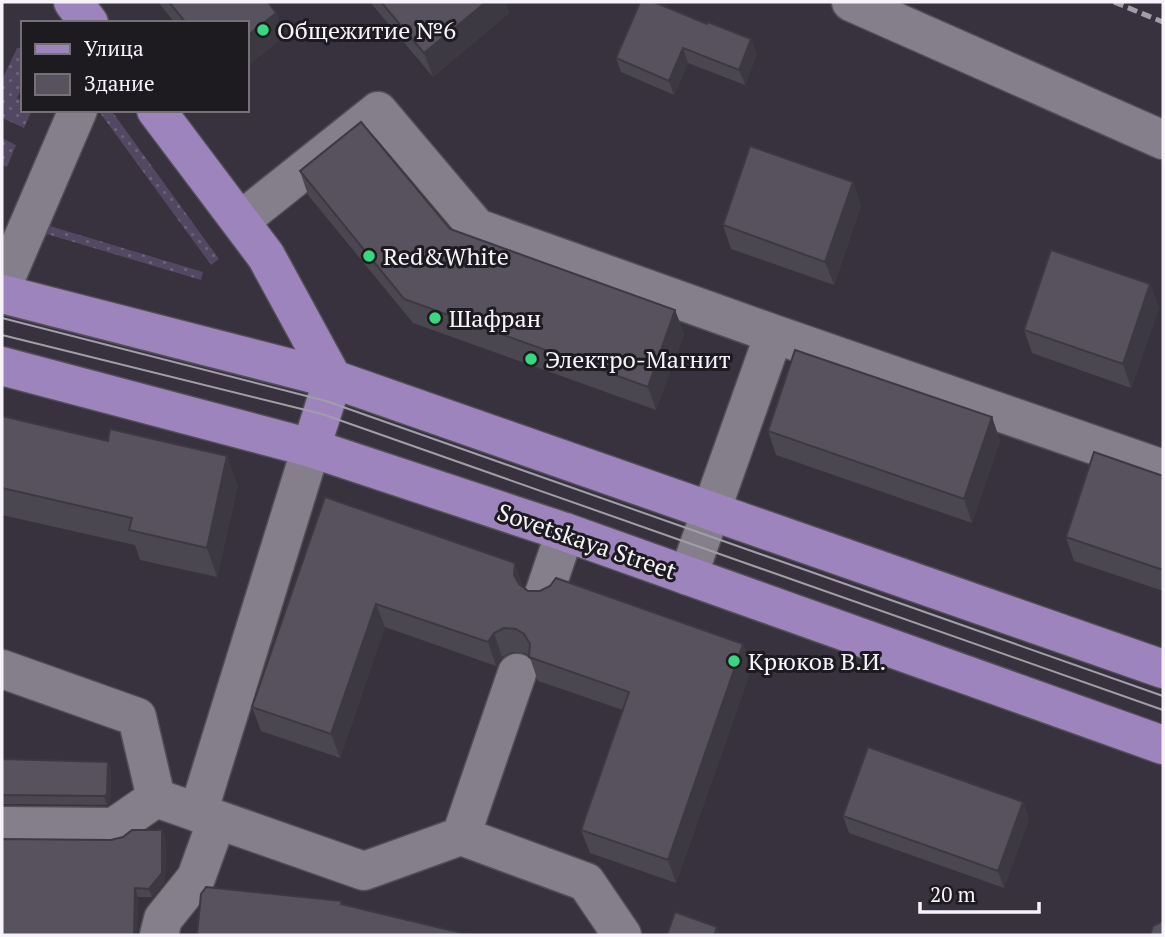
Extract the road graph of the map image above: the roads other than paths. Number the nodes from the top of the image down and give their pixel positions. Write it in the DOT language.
graph roads {
  1 [pos="73,2"];
  2 [pos="851,2"];
  3 [pos="87,21"];
  4 [pos="77,112"];
  5 [pos="158,112"];
  6 [pos="1163,140"];
  7 [pos="240,221"];
  8 [pos="2,287"];
  9 [pos="2,294"];
  10 [pos="774,334"];
  11 [pos="2,366"];
  12 [pos="333,379"];
  13 [pos="312,449"];
  14 [pos="1163,468"];
  15 [pos="712,510"];
  16 [pos="565,532"];
  17 [pos="688,576"];
  18 [pos="544,594"];
  19 [pos="1163,668"];
  20 [pos="2,669"];
  21 [pos="517,673"];
  22 [pos="1163,745"];
  23 [pos="156,798"];
  24 [pos="207,817"];
  25 [pos="2,825"];
  26 [pos="461,836"];
  27 [pos="159,935"];
  28 [pos="622,935"];
  1 -- 3 [label="main road"];
  2 -- 6 [label="lane"];
  4 -- 8 [label="lane"];
  5 -- 7 [label="main road"];
  7 -- 10 [label="lane"];
  7 -- 12 [label="main road"];
  9 -- 12 [label="main road"];
  10 -- 14 [label="lane"];
  10 -- 15 [label="lane"];
  11 -- 13 [label="main road, Sovetskaya Street"];
  12 -- 13 [label="main road"];
  12 -- 15 [label="main road"];
  13 -- 16 [label="main road, Sovetskaya Street"];
  13 -- 24 [label="lane"];
  15 -- 17 [label="lane"];
  15 -- 19 [label="main road"];
  16 -- 17 [label="main road, Sovetskaya Street"];
  16 -- 18 [label="lane"];
  17 -- 22 [label="main road, Sovetskaya Street"];
  20 -- 23 [label="lane"];
  21 -- 26 [label="lane"];
  23 -- 24 [label="lane"];
  23 -- 25 [label="lane"];
  24 -- 26 [label="lane"];
  24 -- 27 [label="lane"];
  26 -- 28 [label="lane"];
}
